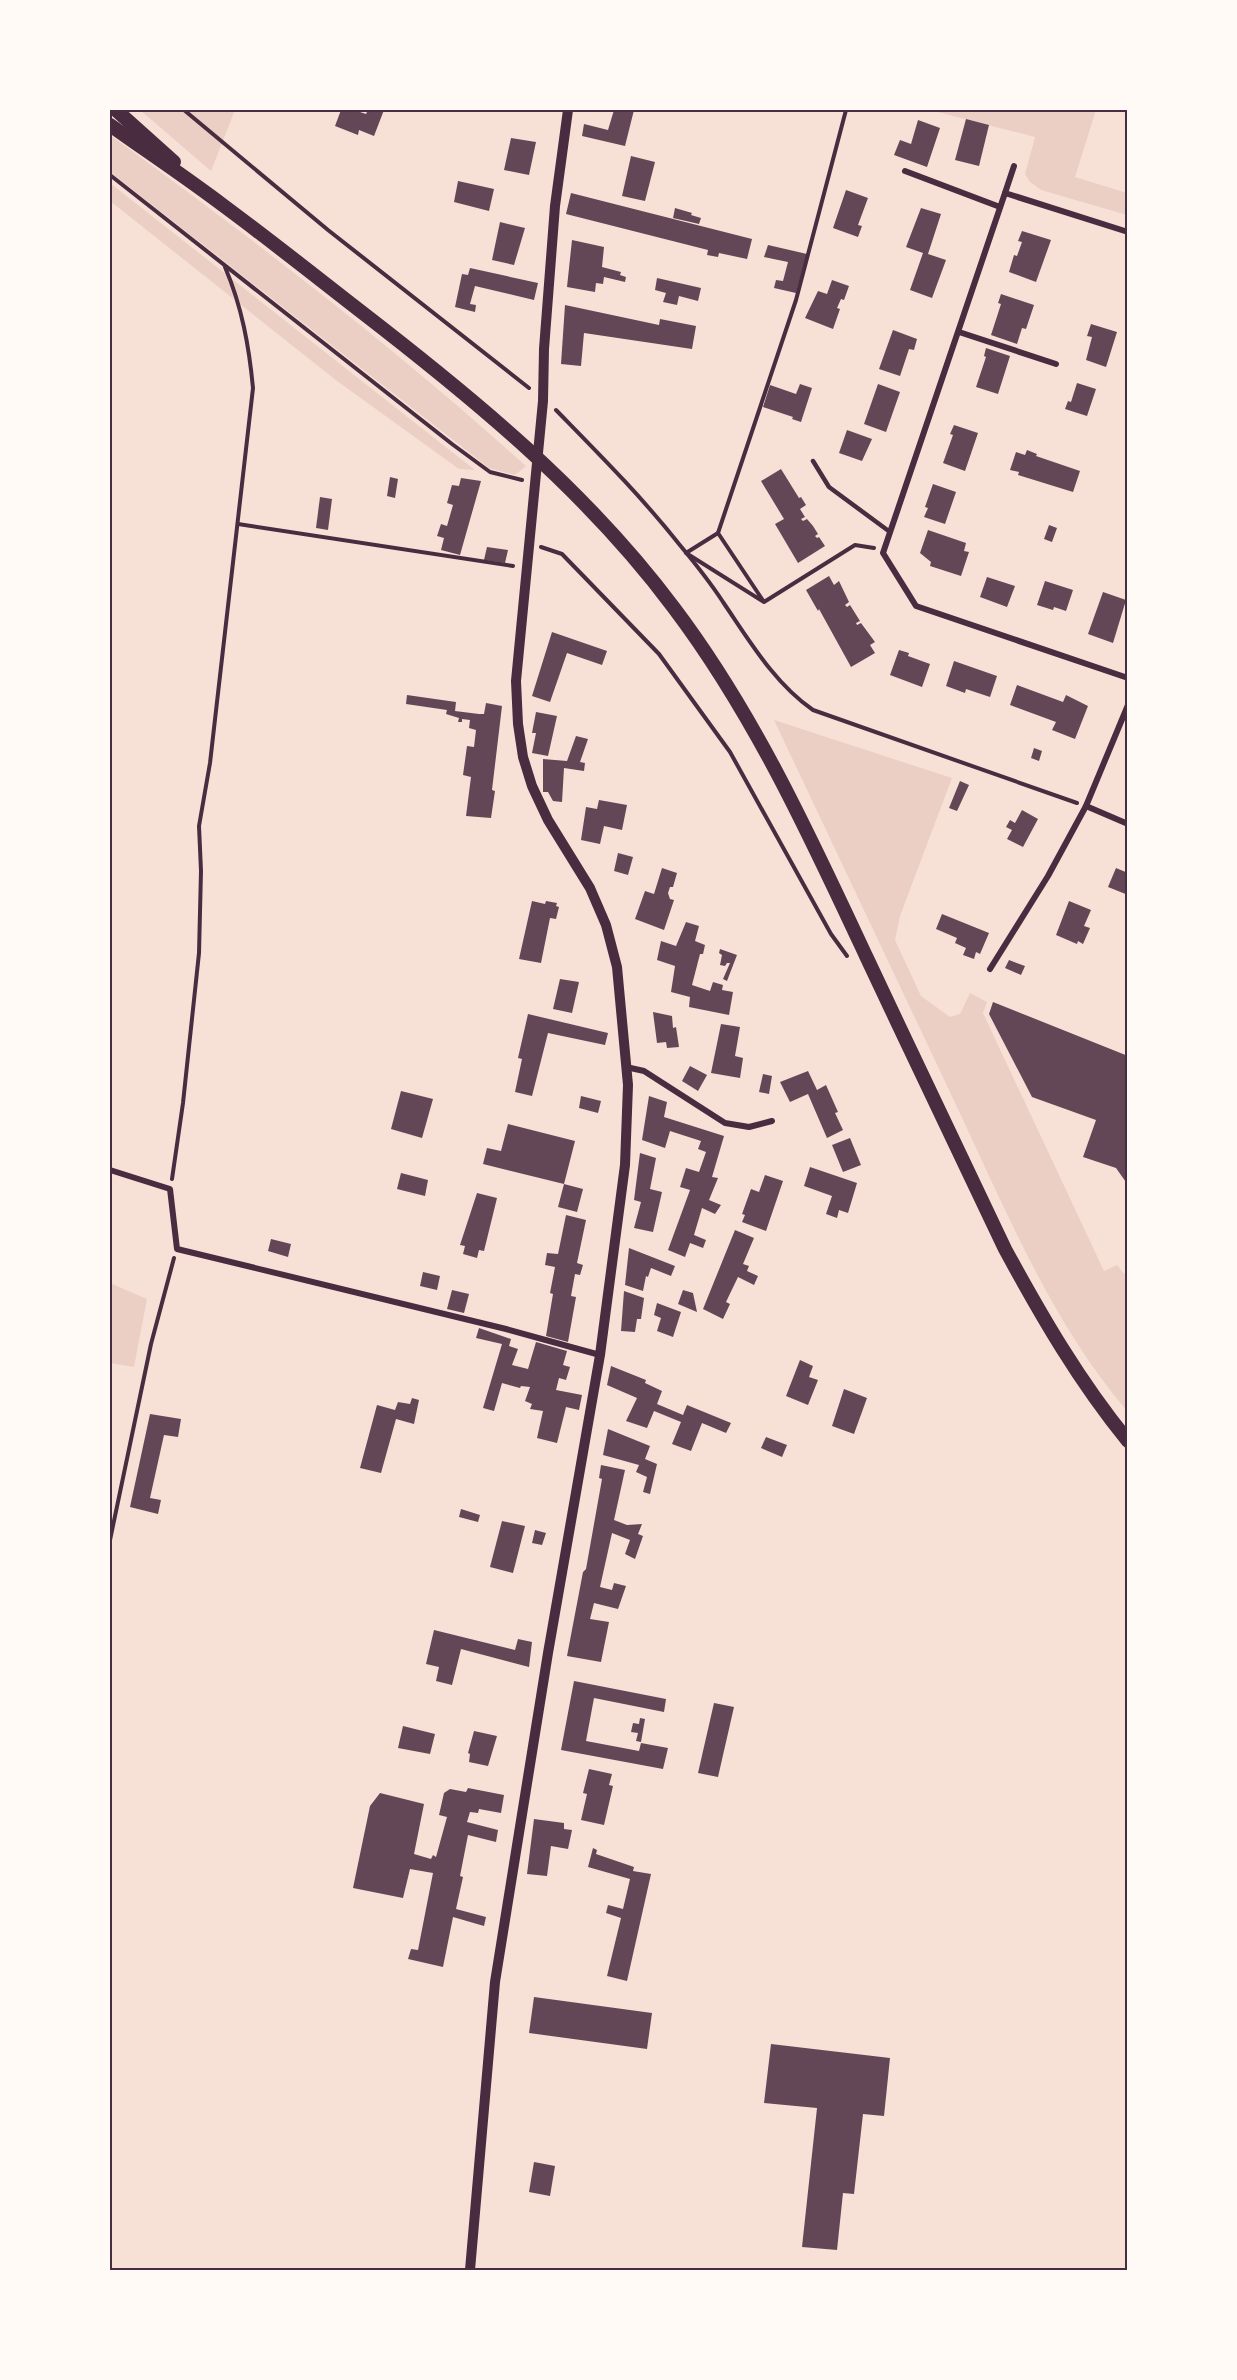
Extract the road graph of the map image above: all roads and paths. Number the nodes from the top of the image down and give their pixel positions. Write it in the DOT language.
graph roads {
  1 [pos="116,110"];
  2 [pos="184,110"];
  3 [pos="568,110"];
  4 [pos="846,110"];
  5 [pos="110,125"];
  6 [pos="1014,166"];
  7 [pos="905,171"];
  8 [pos="110,175"];
  9 [pos="1005,193"];
  10 [pos="223,205"];
  11 [pos="1000,207"];
  12 [pos="1128,232"];
  13 [pos="225,267"];
  14 [pos="959,332"];
  15 [pos="1056,364"];
  16 [pos="543,401"];
  17 [pos="813,461"];
  18 [pos="534,483"];
  19 [pos="238,524"];
  20 [pos="890,532"];
  21 [pos="718,533"];
  22 [pos="528,547"];
  23 [pos="686,553"];
  24 [pos="883,553"];
  25 [pos="526,568"];
  26 [pos="764,602"];
  27 [pos="1128,678"];
  28 [pos="1128,705"];
  29 [pos="1086,806"];
  30 [pos="1128,824"];
  31 [pos="852,963"];
  32 [pos="990,969"];
  33 [pos="626,1067"];
  34 [pos="772,1121"];
  35 [pos="110,1170"];
  36 [pos="170,1189"];
  37 [pos="177,1249"];
  38 [pos="600,1355"];
  39 [pos="1128,1440"];
  40 [pos="110,1540"];
  41 [pos="470,2271"];
  1 -- 10 [label="main road"];
  2 -- 16 [label="path"];
  3 -- 16 [label="street"];
  4 -- 21 [label="path"];
  5 -- 10 [label="main road"];
  6 -- 9 [label="street"];
  7 -- 11 [label="street"];
  8 -- 13 [label="path"];
  9 -- 11 [label="street"];
  9 -- 12 [label="street"];
  10 -- 39 [label="main road"];
  11 -- 14 [label="street"];
  13 -- 18 [label="path"];
  13 -- 19 [label="path"];
  14 -- 15 [label="street"];
  14 -- 20 [label="street"];
  16 -- 18 [label="street"];
  16 -- 23 [label="path"];
  17 -- 20 [label="lane"];
  18 -- 22 [label="street"];
  19 -- 25 [label="path"];
  19 -- 36 [label="path"];
  20 -- 24 [label="street"];
  21 -- 23 [label="path"];
  21 -- 26 [label="path"];
  22 -- 25 [label="street"];
  22 -- 31 [label="path"];
  23 -- 26 [label="path"];
  23 -- 29 [label="path"];
  24 -- 26 [label="path"];
  24 -- 27 [label="street"];
  25 -- 33 [label="street"];
  28 -- 29 [label="street"];
  29 -- 30 [label="street"];
  29 -- 32 [label="street"];
  33 -- 34 [label="street"];
  33 -- 38 [label="street"];
  35 -- 36 [label="street"];
  36 -- 37 [label="street"];
  37 -- 38 [label="street"];
  37 -- 40 [label="path"];
  38 -- 41 [label="street"];
}
